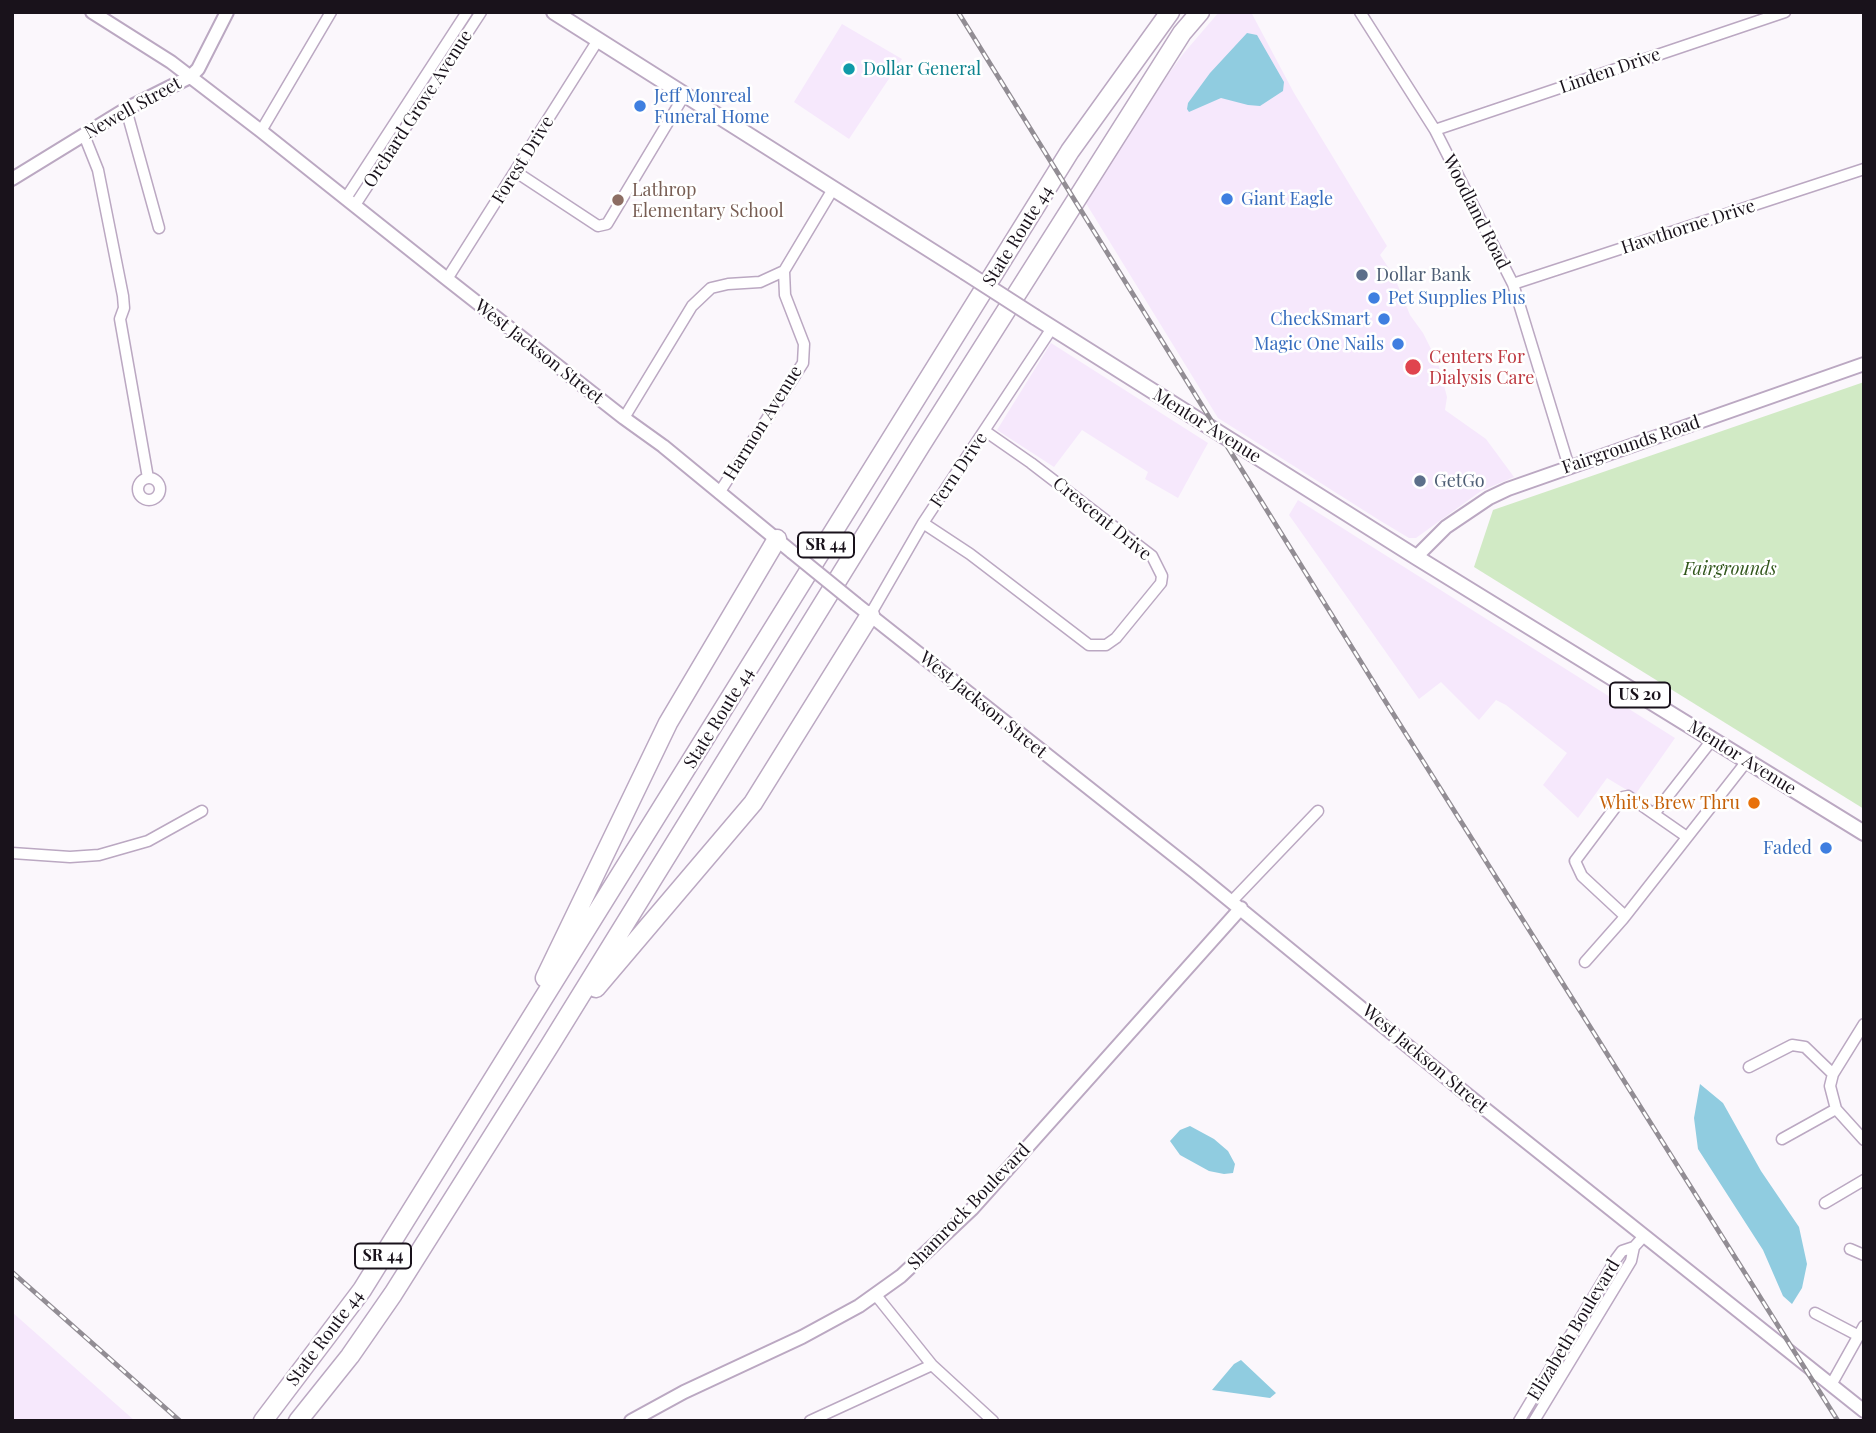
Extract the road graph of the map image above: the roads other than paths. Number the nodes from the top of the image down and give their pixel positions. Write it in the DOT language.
graph roads {
  1 [pos="92,12"];
  2 [pos="228,12"];
  3 [pos="331,12"];
  4 [pos="467,12"];
  5 [pos="481,12"];
  6 [pos="554,12"];
  7 [pos="1170,12"];
  8 [pos="1200,12"];
  9 [pos="1360,12"];
  10 [pos="1785,12"];
  11 [pos="598,40"];
  12 [pos="190,77"];
  13 [pos="685,94"];
  14 [pos="126,109"];
  15 [pos="1435,130"];
  16 [pos="261,131"];
  17 [pos="83,135"];
  18 [pos="1864,169"];
  19 [pos="516,172"];
  20 [pos="12,180"];
  21 [pos="833,189"];
  22 [pos="351,202"];
  23 [pos="159,228"];
  24 [pos="785,271"];
  25 [pos="447,279"];
  26 [pos="1513,284"];
  27 [pos="1052,328"];
  28 [pos="1864,364"];
  29 [pos="624,418"];
  30 [pos="985,431"];
  31 [pos="1570,467"];
  32 [pos="148,478"];
  33 [pos="719,493"];
  34 [pos="923,523"];
  35 [pos="777,539"];
  36 [pos="1416,557"];
  37 [pos="863,609"];
  38 [pos="1713,740"];
  39 [pos="1747,761"];
  40 [pos="202,811"];
  41 [pos="1318,811"];
  42 [pos="1654,814"];
  43 [pos="1864,833"];
  44 [pos="1687,837"];
  45 [pos="12,853"];
  46 [pos="1237,905"];
  47 [pos="1625,916"];
  48 [pos="1585,962"];
  49 [pos="1864,1024"];
  50 [pos="550,1045"];
  51 [pos="506,1060"];
  52 [pos="1749,1067"];
  53 [pos="1833,1074"];
  54 [pos="1836,1109"];
  55 [pos="1782,1139"];
  56 [pos="1864,1140"];
  57 [pos="1864,1180"];
  58 [pos="1825,1203"];
  59 [pos="1644,1236"];
  60 [pos="1634,1247"];
  61 [pos="1850,1249"];
  62 [pos="1864,1255"];
  63 [pos="875,1294"];
  64 [pos="1815,1313"];
  65 [pos="1862,1331"];
  66 [pos="932,1365"];
  67 [pos="1830,1385"];
  68 [pos="1864,1411"];
  69 [pos="262,1421"];
  70 [pos="299,1421"];
  71 [pos="631,1421"];
  72 [pos="810,1421"];
  73 [pos="993,1421"];
  74 [pos="1519,1421"];
  75 [pos="1534,1421"];
  1 -- 12 [label="street, West Jackson Street"];
  2 -- 12 [label="street, Newell Street"];
  3 -- 16 [label="street"];
  4 -- 22 [label="street, Orchard Grove Avenue"];
  5 -- 22 [label="street, Orchard Grove Avenue"];
  6 -- 11 [label="main road, Mentor Avenue / US 20"];
  7 -- 51 [label="highway, State Route 44 / SR 44"];
  8 -- 50 [label="highway, State Route 44 / SR 44"];
  9 -- 15 [label="street, Woodland Road"];
  10 -- 15 [label="street, Linden Drive"];
  11 -- 13 [label="main road, Mentor Avenue / US 20"];
  11 -- 19 [label="street, Forest Drive"];
  12 -- 14 [label="street, Newell Street"];
  12 -- 16 [label="street, West Jackson Street"];
  13 -- 19 [label="street"];
  13 -- 21 [label="main road, Mentor Avenue / US 20"];
  14 -- 17 [label="street, Newell Street"];
  14 -- 23 [label="street"];
  15 -- 26 [label="street, Woodland Road"];
  16 -- 22 [label="street, West Jackson Street"];
  17 -- 20 [label="street, Newell Street"];
  17 -- 32 [label="street"];
  18 -- 26 [label="street, Hawthorne Drive"];
  19 -- 25 [label="street, Forest Drive"];
  21 -- 24 [label="street"];
  21 -- 27 [label="main road, Mentor Avenue / US 20, bridge"];
  22 -- 25 [label="street, West Jackson Street"];
  24 -- 29 [label="street"];
  24 -- 33 [label="street, Harmon Avenue"];
  25 -- 29 [label="street, West Jackson Street"];
  26 -- 31 [label="street, Woodland Road"];
  27 -- 30 [label="street, Fern Drive"];
  27 -- 36 [label="main road, Mentor Avenue / US 20"];
  28 -- 31 [label="street, Fairgrounds Road"];
  29 -- 33 [label="street, West Jackson Street"];
  30 -- 34 [label="street, Fern Drive"];
  30 -- 34 [label="street, Crescent Drive"];
  31 -- 36 [label="street, Fairgrounds Road"];
  33 -- 35 [label="street, West Jackson Street"];
  34 -- 37 [label="street, Fern Drive"];
  35 -- 37 [label="street, West Jackson Street, bridge"];
  35 -- 51 [label="highway"];
  36 -- 38 [label="main road, Mentor Avenue / US 20"];
  37 -- 46 [label="street, West Jackson Street"];
  37 -- 50 [label="highway"];
  38 -- 39 [label="main road, Mentor Avenue / US 20"];
  38 -- 42 [label="street"];
  39 -- 43 [label="main road, Mentor Avenue / US 20"];
  39 -- 44 [label="street"];
  40 -- 45 [label="street"];
  41 -- 46 [label="street"];
  42 -- 44 [label="street"];
  42 -- 47 [label="street"];
  44 -- 47 [label="street"];
  46 -- 59 [label="street, West Jackson Street"];
  46 -- 63 [label="street, Shamrock Boulevard"];
  47 -- 48 [label="street"];
  49 -- 53 [label="street"];
  50 -- 70 [label="highway, State Route 44 / SR 44"];
  51 -- 69 [label="highway, State Route 44 / SR 44"];
  52 -- 53 [label="street"];
  53 -- 54 [label="street"];
  54 -- 55 [label="street"];
  54 -- 56 [label="street"];
  57 -- 58 [label="street"];
  59 -- 60 [label="street, Elizabeth Boulevard"];
  59 -- 67 [label="street, West Jackson Street"];
  60 -- 74 [label="street, Elizabeth Boulevard"];
  60 -- 75 [label="street, Elizabeth Boulevard"];
  61 -- 62 [label="street"];
  63 -- 66 [label="street"];
  63 -- 71 [label="street, Shamrock Boulevard"];
  64 -- 65 [label="street"];
  65 -- 67 [label="street"];
  66 -- 72 [label="street"];
  66 -- 73 [label="street"];
  67 -- 68 [label="street, West Jackson Street"];
}
